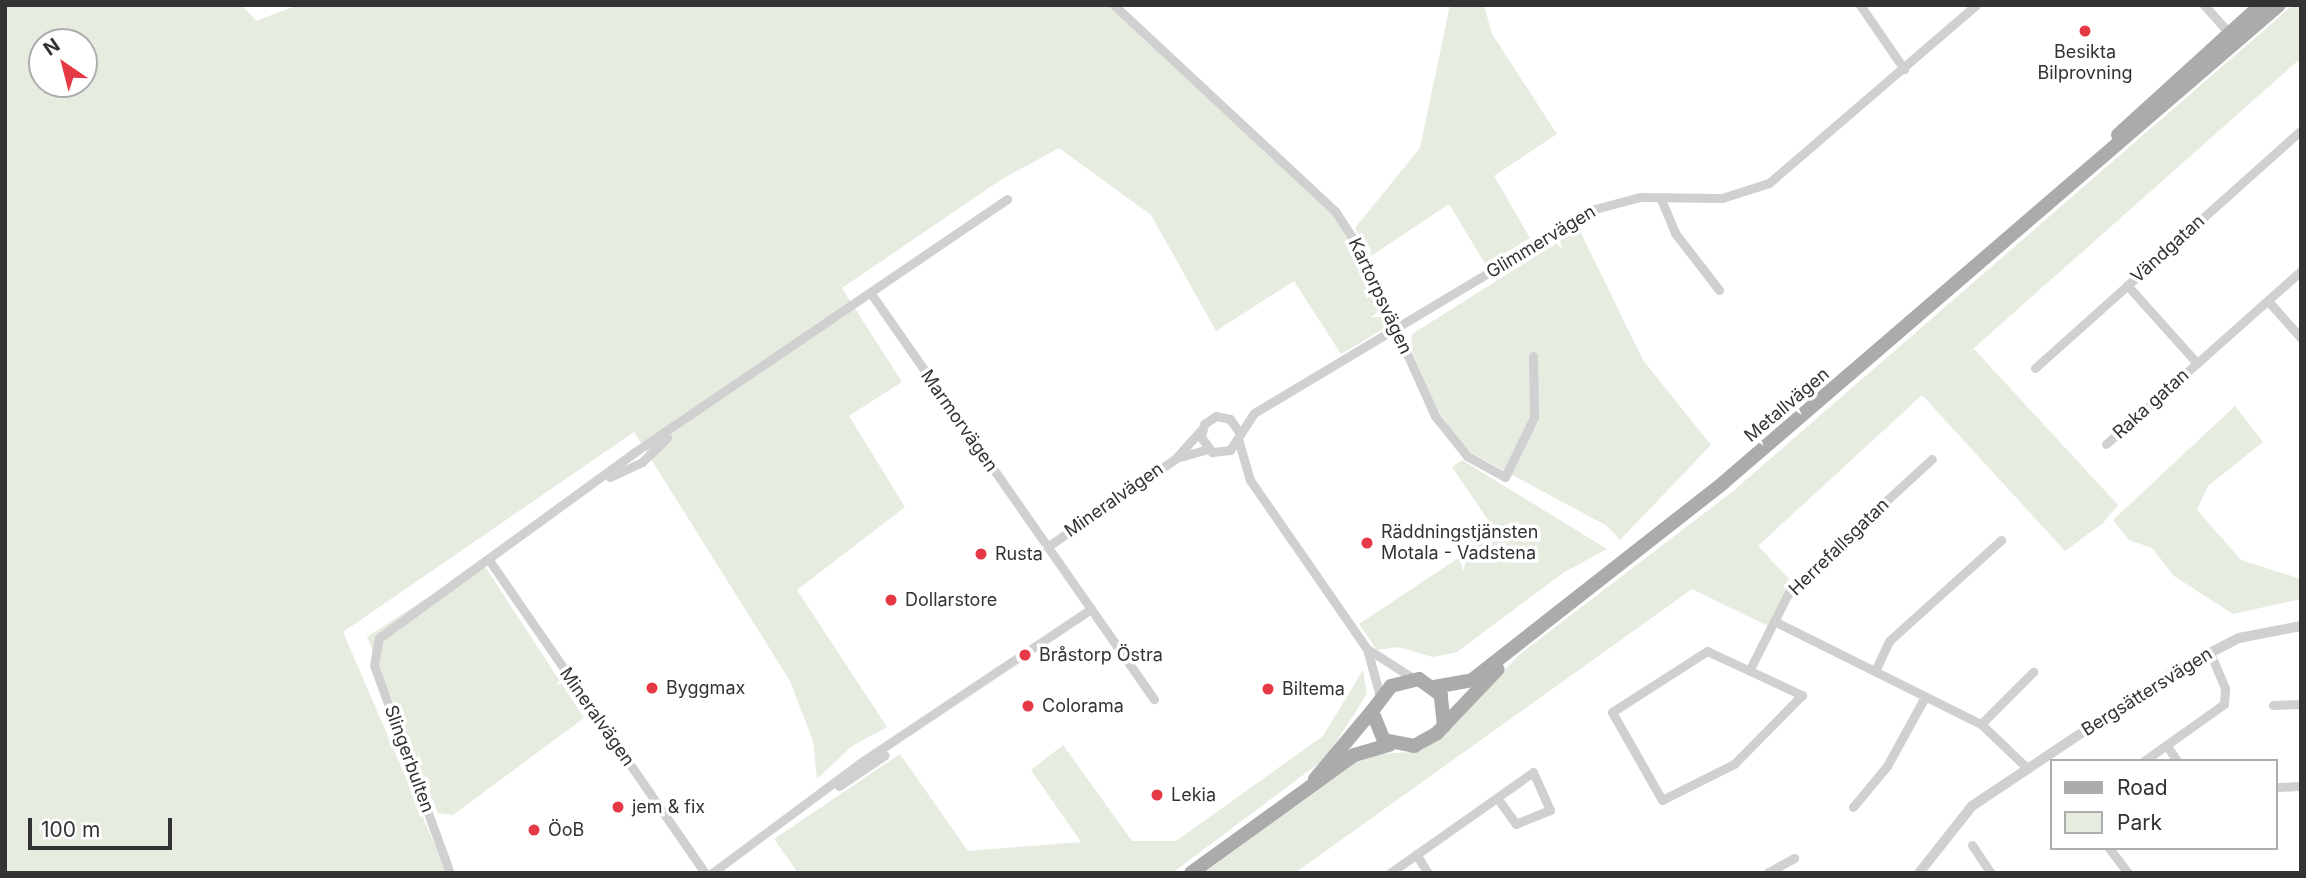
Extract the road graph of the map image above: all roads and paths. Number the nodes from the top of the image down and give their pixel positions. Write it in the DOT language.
graph roads {
  1 [pos="1114,5"];
  2 [pos="1860,5"];
  3 [pos="1976,5"];
  4 [pos="2204,5"];
  5 [pos="2261,5"];
  6 [pos="2279,5"];
  7 [pos="2234,38"];
  8 [pos="1904,69"];
  9 [pos="2301,130"];
  10 [pos="1660,197"];
  11 [pos="1006,199"];
  12 [pos="2301,271"];
  13 [pos="2127,285"];
  14 [pos="1719,290"];
  15 [pos="872,295"];
  16 [pos="2268,301"];
  17 [pos="1397,331"];
  18 [pos="2301,338"];
  19 [pos="1533,356"];
  20 [pos="2197,363"];
  21 [pos="2035,368"];
  22 [pos="1254,413"];
  23 [pos="1230,419"];
  24 [pos="1202,428"];
  25 [pos="1238,435"];
  26 [pos="2106,444"];
  27 [pos="1208,449"];
  28 [pos="1221,453"];
  29 [pos="1175,458"];
  30 [pos="1932,459"];
  31 [pos="1243,468"];
  32 [pos="2001,540"];
  33 [pos="1047,547"];
  34 [pos="489,560"];
  35 [pos="1091,609"];
  36 [pos="1774,621"];
  37 [pos="2301,626"];
  38 [pos="1538,628"];
  39 [pos="1367,649"];
  40 [pos="2210,652"];
  41 [pos="1750,669"];
  42 [pos="1875,671"];
  43 [pos="2033,672"];
  44 [pos="1413,678"];
  45 [pos="1434,687"];
  46 [pos="1380,696"];
  47 [pos="1925,697"];
  48 [pos="1154,699"];
  49 [pos="2301,704"];
  50 [pos="2273,705"];
  51 [pos="1372,711"];
  52 [pos="1981,724"];
  53 [pos="1444,726"];
  54 [pos="1390,745"];
  55 [pos="2167,746"];
  56 [pos="2147,759"];
  57 [pos="2176,759"];
  58 [pos="2027,768"];
  59 [pos="2301,786"];
  60 [pos="2279,787"];
  61 [pos="1497,798"];
  62 [pos="1286,807"];
  63 [pos="1853,807"];
  64 [pos="1972,845"];
  65 [pos="2111,850"];
  66 [pos="1416,854"];
  67 [pos="1794,858"];
  68 [pos="450,873"];
  69 [pos="705,873"];
  70 [pos="712,873"];
  71 [pos="1191,873"];
  72 [pos="1390,873"];
  73 [pos="1428,873"];
  74 [pos="1767,873"];
  75 [pos="1919,873"];
  76 [pos="1991,873"];
  77 [pos="2128,873"];
  1 -- 17 [label="street, Kartorpsvägen"];
  2 -- 8 [label="street"];
  3 -- 8 [label="street, Glimmervägen"];
  4 -- 7 [label="street"];
  5 -- 7 [label="main road, Metallvägen"];
  6 -- 7 [label="main road, Metallvägen"];
  7 -- 38 [label="main road, Metallvägen"];
  8 -- 10 [label="street, Glimmervägen"];
  9 -- 13 [label="street, Vändgatan"];
  10 -- 14 [label="street"];
  10 -- 17 [label="street, Glimmervägen"];
  11 -- 15 [label="street"];
  12 -- 16 [label="street, Raka gatan"];
  13 -- 20 [label="street, Raka gatan"];
  13 -- 21 [label="street, Vändgatan"];
  15 -- 33 [label="street, Marmorvägen"];
  15 -- 34 [label="street"];
  16 -- 18 [label="street"];
  16 -- 20 [label="street, Raka gatan"];
  17 -- 19 [label="street, Kartorpsvägen"];
  17 -- 22 [label="street, Glimmervägen"];
  20 -- 26 [label="street, Raka gatan"];
  22 -- 23 [label="street, Glimmervägen"];
  22 -- 25 [label="street, Glimmervägen"];
  23 -- 24 [label="street, Glimmervägen"];
  23 -- 25 [label="street"];
  24 -- 27 [label="street"];
  24 -- 29 [label="street, Mineralvägen"];
  25 -- 28 [label="street, Glimmervägen"];
  25 -- 31 [label="street"];
  27 -- 28 [label="street"];
  27 -- 29 [label="street, Mineralvägen"];
  28 -- 31 [label="street"];
  29 -- 33 [label="street, Mineralvägen"];
  30 -- 36 [label="street, Herrefallsgatan"];
  31 -- 39 [label="street"];
  32 -- 42 [label="street"];
  33 -- 35 [label="street, Mineralvägen"];
  34 -- 68 [label="street, Slingerbulten"];
  34 -- 69 [label="street, Mineralvägen"];
  35 -- 48 [label="street, Mineralvägen"];
  35 -- 70 [label="street"];
  36 -- 41 [label="street, Herrefallsgatan"];
  36 -- 42 [label="street"];
  37 -- 40 [label="street, Bergsättersvägen"];
  38 -- 45 [label="main road, Metallvägen"];
  38 -- 53 [label="main road, Metallvägen"];
  39 -- 44 [label="street"];
  39 -- 46 [label="street"];
  40 -- 55 [label="street"];
  40 -- 58 [label="street, Bergsättersvägen"];
  41 -- 41 [label="street"];
  42 -- 47 [label="street"];
  43 -- 52 [label="street"];
  44 -- 45 [label="main road"];
  44 -- 46 [label="main road"];
  45 -- 53 [label="main road"];
  46 -- 51 [label="main road"];
  47 -- 52 [label="street"];
  47 -- 63 [label="street"];
  49 -- 50 [label="street"];
  51 -- 54 [label="main road"];
  51 -- 62 [label="main road"];
  52 -- 58 [label="street"];
  53 -- 54 [label="main road"];
  54 -- 62 [label="main road"];
  55 -- 56 [label="street"];
  55 -- 57 [label="street"];
  58 -- 75 [label="street, Bergsättersvägen"];
  59 -- 60 [label="street"];
  61 -- 61 [label="street"];
  61 -- 66 [label="street"];
  62 -- 71 [label="main road"];
  64 -- 76 [label="street"];
  65 -- 77 [label="street"];
  66 -- 72 [label="street"];
  66 -- 73 [label="street"];
  67 -- 74 [label="street"];
}
